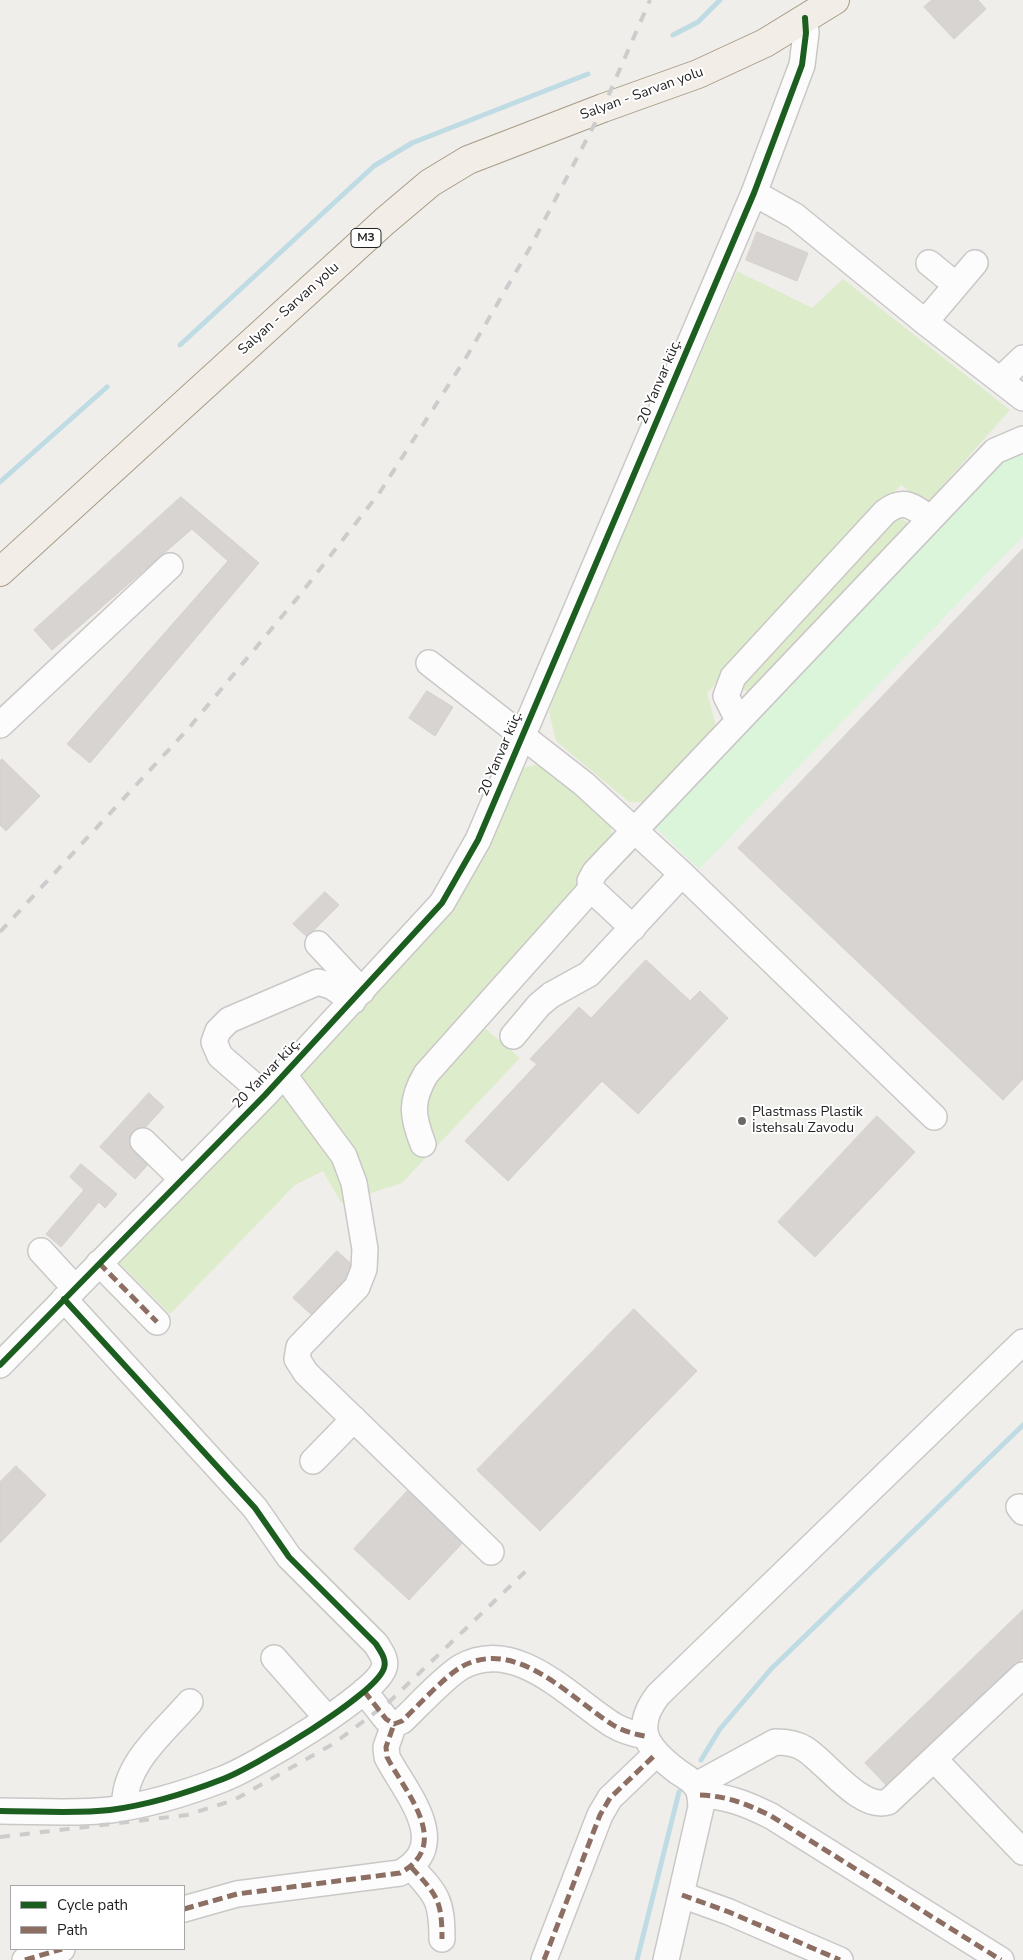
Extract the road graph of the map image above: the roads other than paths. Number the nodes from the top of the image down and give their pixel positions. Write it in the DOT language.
graph roads {
  1 [pos="835,0"];
  2 [pos="814,9"];
  3 [pos="754,193"];
  4 [pos="929,263"];
  5 [pos="975,263"];
  6 [pos="956,285"];
  7 [pos="925,322"];
  8 [pos="1023,358"];
  9 [pos="1000,380"];
  10 [pos="1022,396"];
  11 [pos="1023,439"];
  12 [pos="930,518"];
  13 [pos="170,566"];
  14 [pos="0,572"];
  15 [pos="429,663"];
  16 [pos="3,716"];
  17 [pos="738,720"];
  18 [pos="522,735"];
  19 [pos="634,829"];
  20 [pos="682,874"];
  21 [pos="592,889"];
  22 [pos="633,928"];
  23 [pos="318,944"];
  24 [pos="358,996"];
  25 [pos="512,1036"];
  26 [pos="284,1075"];
  27 [pos="265,1095"];
  28 [pos="934,1117"];
  29 [pos="143,1141"];
  30 [pos="423,1144"];
  31 [pos="182,1179"];
  32 [pos="41,1251"];
  33 [pos="99,1263"];
  34 [pos="69,1294"];
  35 [pos="157,1322"];
  36 [pos="1023,1342"];
  37 [pos="0,1365"];
  38 [pos="354,1419"];
  39 [pos="313,1461"];
  40 [pos="491,1552"];
  41 [pos="274,1658"];
  42 [pos="1023,1675"];
  43 [pos="364,1691"];
  44 [pos="190,1702"];
  45 [pos="327,1718"];
  46 [pos="394,1724"];
  47 [pos="651,1745"];
  48 [pos="934,1760"];
  49 [pos="698,1790"];
  50 [pos="125,1807"];
  51 [pos="0,1811"];
  52 [pos="1023,1852"];
  53 [pos="411,1867"];
  54 [pos="682,1895"];
  55 [pos="185,1909"];
  56 [pos="442,1939"];
  57 [pos="57,1954"];
  58 [pos="25,1960"];
  59 [pos="544,1960"];
  60 [pos="666,1960"];
  61 [pos="840,1960"];
  62 [pos="1001,1960"];
  1 -- 2 [label="main road, Salyan - Sarvan yolu"];
  2 -- 3 [label="street, 20 Yanvar küç."];
  2 -- 14 [label="main road, Salyan - Sarvan yolu / M3"];
  3 -- 7 [label="street"];
  3 -- 18 [label="street, 20 Yanvar küç."];
  4 -- 6 [label="street"];
  5 -- 6 [label="street"];
  6 -- 7 [label="street"];
  7 -- 9 [label="street"];
  8 -- 9 [label="street"];
  9 -- 10 [label="street"];
  11 -- 12 [label="street"];
  12 -- 17 [label="street"];
  12 -- 17 [label="street"];
  13 -- 16 [label="street"];
  15 -- 18 [label="street"];
  17 -- 19 [label="street"];
  18 -- 19 [label="street"];
  18 -- 24 [label="street, 20 Yanvar küç."];
  19 -- 20 [label="street"];
  19 -- 21 [label="street"];
  20 -- 22 [label="street"];
  20 -- 28 [label="street"];
  21 -- 22 [label="street"];
  21 -- 30 [label="street"];
  22 -- 25 [label="street"];
  23 -- 24 [label="street"];
  24 -- 26 [label="street, 20 Yanvar küç."];
  24 -- 27 [label="street"];
  26 -- 27 [label="street, 20 Yanvar küç."];
  26 -- 38 [label="street"];
  27 -- 31 [label="street, 20 Yanvar küç."];
  29 -- 31 [label="street"];
  31 -- 33 [label="street, 20 Yanvar küç."];
  32 -- 34 [label="street"];
  33 -- 34 [label="street, 20 Yanvar küç."];
  33 -- 35 [label="street"];
  34 -- 37 [label="street, 20 Yanvar küç."];
  34 -- 43 [label="street"];
  36 -- 47 [label="street"];
  38 -- 39 [label="street"];
  38 -- 40 [label="street"];
  41 -- 45 [label="street"];
  42 -- 48 [label="street"];
  43 -- 45 [label="street"];
  43 -- 46 [label="street"];
  44 -- 50 [label="street"];
  45 -- 50 [label="street"];
  46 -- 47 [label="street"];
  46 -- 53 [label="street"];
  47 -- 49 [label="street"];
  47 -- 59 [label="street"];
  48 -- 49 [label="street"];
  48 -- 52 [label="street"];
  49 -- 54 [label="street"];
  49 -- 62 [label="street"];
  50 -- 51 [label="street"];
  53 -- 55 [label="street"];
  53 -- 56 [label="street"];
  54 -- 60 [label="street"];
  54 -- 61 [label="street"];
  57 -- 58 [label="street"];
}
